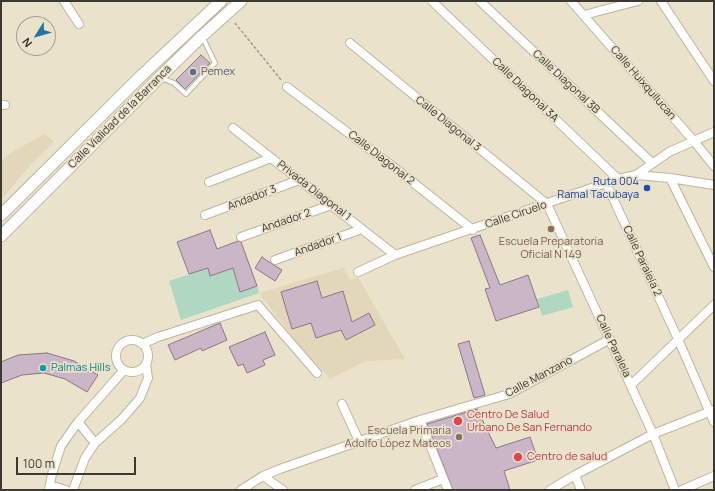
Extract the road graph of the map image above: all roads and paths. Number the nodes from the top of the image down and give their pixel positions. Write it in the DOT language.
graph roads {
  1 [pos="64,1"];
  2 [pos="221,1"];
  3 [pos="241,1"];
  4 [pos="432,1"];
  5 [pos="480,1"];
  6 [pos="571,1"];
  7 [pos="638,1"];
  8 [pos="661,1"];
  9 [pos="584,15"];
  10 [pos="235,23"];
  11 [pos="79,24"];
  12 [pos="202,36"];
  13 [pos="350,43"];
  14 [pos="159,78"];
  15 [pos="714,82"];
  16 [pos="287,87"];
  17 [pos="233,128"];
  18 [pos="714,132"];
  19 [pos="693,140"];
  20 [pos="271,158"];
  21 [pos="652,163"];
  22 [pos="714,166"];
  23 [pos="636,175"];
  24 [pos="670,178"];
  25 [pos="618,179"];
  26 [pos="299,180"];
  27 [pos="209,182"];
  28 [pos="606,183"];
  29 [pos="714,185"];
  30 [pos="547,204"];
  31 [pos="331,205"];
  32 [pos="1,215"];
  33 [pos="205,216"];
  34 [pos="362,229"];
  35 [pos="473,230"];
  36 [pos="1,236"];
  37 [pos="241,237"];
  38 [pos="395,255"];
  39 [pos="275,260"];
  40 [pos="714,267"];
  41 [pos="358,272"];
  42 [pos="714,305"];
  43 [pos="610,339"];
  44 [pos="678,339"];
  45 [pos="142,344"];
  46 [pos="146,364"];
  47 [pos="124,370"];
  48 [pos="317,373"];
  49 [pos="631,385"];
  50 [pos="342,404"];
  51 [pos="712,411"];
  52 [pos="420,420"];
  53 [pos="78,422"];
  54 [pos="714,422"];
  55 [pos="653,434"];
  56 [pos="359,441"];
  57 [pos="95,443"];
  58 [pos="575,475"];
  59 [pos="263,476"];
  60 [pos="714,476"];
  61 [pos="443,479"];
  62 [pos="49,490"];
  63 [pos="66,490"];
  64 [pos="73,490"];
  65 [pos="242,490"];
  66 [pos="283,490"];
  67 [pos="415,490"];
  68 [pos="448,490"];
  69 [pos="550,490"];
  70 [pos="581,490"];
  71 [pos="675,490"];
  72 [pos="682,490"];
  1 -- 11 [label="street"];
  2 -- 32 [label="main road, Calle Vialidad de la Barranca"];
  3 -- 12 [label="main road, Calle Vialidad de la Barranca"];
  4 -- 25 [label="street, Calle Diagonal 3A"];
  5 -- 21 [label="street, Calle Diagonal 3B"];
  6 -- 9 [label="street, Calle Huixquilucan"];
  7 -- 9 [label="street"];
  8 -- 15 [label="street"];
  9 -- 19 [label="street, Calle Huixquilucan"];
  10 -- 16 [label="path"];
  12 -- 14 [label="main road, Calle Vialidad de la Barranca"];
  12 -- 14 [label="lane"];
  13 -- 30 [label="street, Calle Diagonal 3"];
  14 -- 36 [label="main road, Calle Vialidad de la Barranca"];
  16 -- 35 [label="street, Calle Diagonal 2"];
  17 -- 20 [label="street, Privada Diagonal 1"];
  18 -- 19 [label="street"];
  19 -- 21 [label="street"];
  19 -- 22 [label="street, Calle Huixquilucan"];
  20 -- 26 [label="street, Privada Diagonal 1"];
  20 -- 27 [label="street"];
  21 -- 23 [label="street"];
  23 -- 24 [label="street"];
  23 -- 25 [label="street, Calle Ciruelo"];
  24 -- 29 [label="street"];
  24 -- 40 [label="street"];
  25 -- 28 [label="street, Calle Ciruelo"];
  26 -- 31 [label="street, Privada Diagonal 1"];
  26 -- 33 [label="street, Andador 3"];
  28 -- 30 [label="street, Calle Ciruelo"];
  28 -- 44 [label="street, Calle Paralela 2"];
  30 -- 35 [label="street, Calle Ciruelo"];
  30 -- 43 [label="street, Calle Paralela"];
  31 -- 34 [label="street, Privada Diagonal 1"];
  31 -- 37 [label="street, Andador 2"];
  34 -- 38 [label="street, Privada Diagonal 1"];
  34 -- 39 [label="street, Andador 1"];
  35 -- 38 [label="street, Calle Ciruelo"];
  38 -- 41 [label="street, Calle Ciruelo"];
  42 -- 44 [label="street"];
  43 -- 49 [label="street, Calle Paralela"];
  43 -- 52 [label="street, Calle Manzano"];
  44 -- 49 [label="street"];
  44 -- 51 [label="street, Calle Paralela 2"];
  45 -- 46 [label="street"];
  45 -- 47 [label="street"];
  45 -- 48 [label="street"];
  46 -- 47 [label="street"];
  46 -- 57 [label="street"];
  47 -- 53 [label="street"];
  49 -- 55 [label="street, Calle Paralela"];
  50 -- 56 [label="street"];
  51 -- 54 [label="street, Calle Paralela 2"];
  51 -- 55 [label="street"];
  52 -- 56 [label="street, Calle Manzano"];
  52 -- 61 [label="street"];
  53 -- 57 [label="street"];
  53 -- 62 [label="street"];
  55 -- 58 [label="street"];
  55 -- 71 [label="street, Calle Paralela"];
  56 -- 59 [label="street, Calle Manzano"];
  57 -- 64 [label="street"];
  58 -- 69 [label="street"];
  58 -- 70 [label="street"];
  59 -- 65 [label="street, Calle Manzano"];
  59 -- 66 [label="street"];
  60 -- 72 [label="street"];
  61 -- 67 [label="street"];
  61 -- 68 [label="street"];
  62 -- 63 [label="street"];
}
